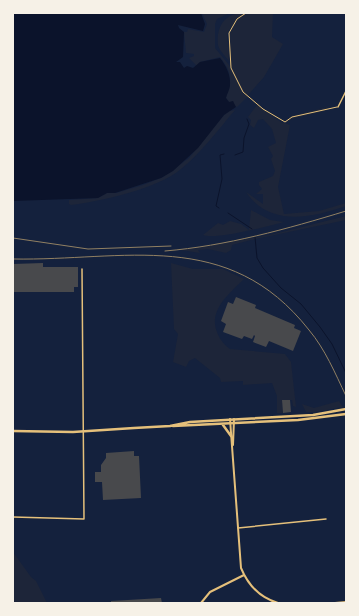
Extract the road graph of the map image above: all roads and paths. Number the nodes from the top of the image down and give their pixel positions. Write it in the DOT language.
graph roads {
  1 [pos="246,13"];
  2 [pos="346,91"];
  3 [pos="338,107"];
  4 [pos="82,269"];
  5 [pos="346,409"];
  6 [pos="346,414"];
  7 [pos="230,419"];
  8 [pos="234,419"];
  9 [pos="223,424"];
  10 [pos="230,424"];
  11 [pos="234,424"];
  12 [pos="170,426"];
  13 [pos="13,431"];
  14 [pos="83,431"];
  15 [pos="231,436"];
  16 [pos="233,447"];
  17 [pos="13,517"];
  18 [pos="326,519"];
  19 [pos="238,528"];
  20 [pos="244,575"];
  21 [pos="346,602"];
  22 [pos="201,603"];
  23 [pos="278,603"];
  24 [pos="335,603"];
  1 -- 3 [label="path"];
  2 -- 3 [label="street"];
  4 -- 14 [label="street"];
  5 -- 8 [label="main road"];
  6 -- 11 [label="main road"];
  7 -- 8 [label="main road"];
  7 -- 10 [label="street"];
  7 -- 12 [label="main road"];
  8 -- 11 [label="street"];
  9 -- 10 [label="main road"];
  9 -- 12 [label="main road"];
  9 -- 15 [label="main road"];
  10 -- 11 [label="main road"];
  10 -- 15 [label="street"];
  11 -- 16 [label="street"];
  12 -- 14 [label="main road"];
  13 -- 14 [label="main road"];
  14 -- 17 [label="street"];
  15 -- 16 [label="street"];
  16 -- 19 [label="street"];
  18 -- 19 [label="street"];
  19 -- 20 [label="street"];
  20 -- 22 [label="street"];
  20 -- 23 [label="street"];
  21 -- 24 [label="street"];
}
